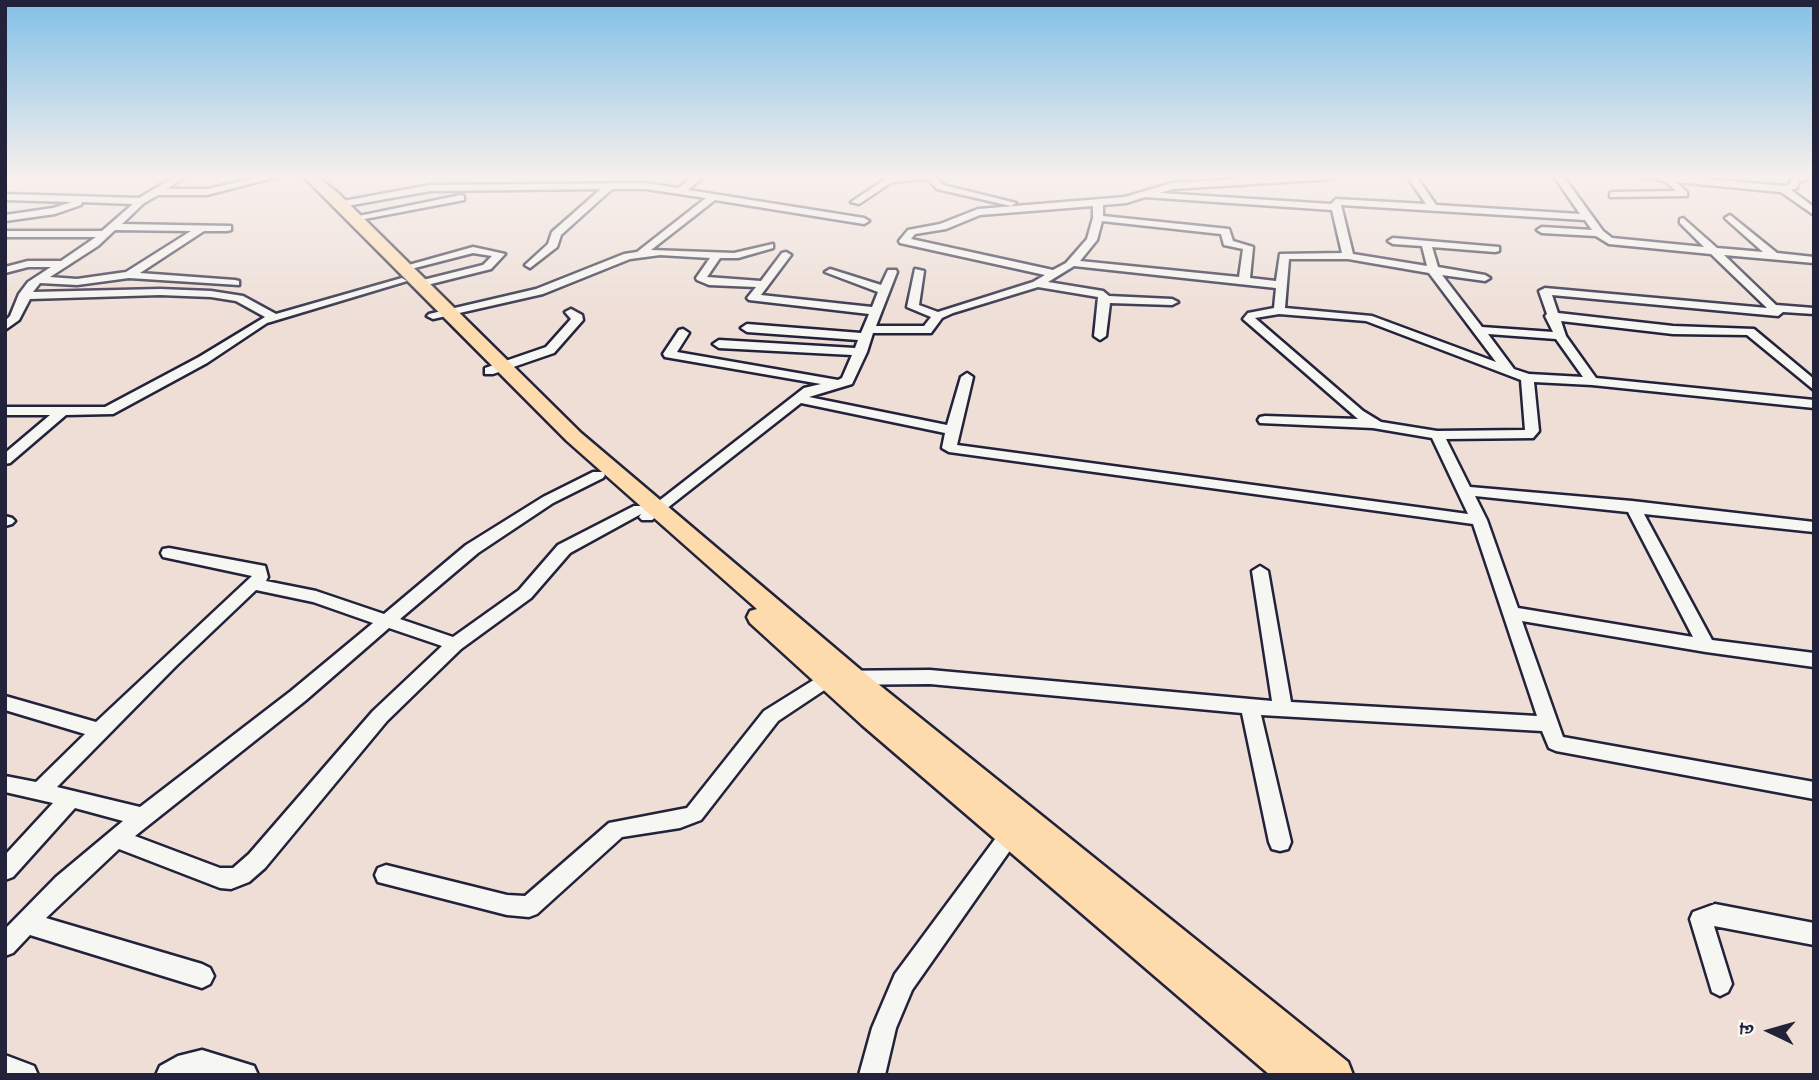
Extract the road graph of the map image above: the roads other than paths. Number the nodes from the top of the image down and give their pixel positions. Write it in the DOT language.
graph roads {
  1 [pos="113,226"];
  2 [pos="353,226"];
  3 [pos="360,226"];
  4 [pos="565,226"];
  5 [pos="676,226"];
  6 [pos="1095,226"];
  7 [pos="1180,226"];
  8 [pos="1341,226"];
  9 [pos="1594,226"];
  10 [pos="1689,226"];
  11 [pos="1740,226"];
  12 [pos="942,227"];
  13 [pos="201,228"];
  14 [pos="227,228"];
  15 [pos="1542,230"];
  16 [pos="108,231"];
  17 [pos="1599,233"];
  18 [pos="5,234"];
  19 [pos="1393,241"];
  20 [pos="1426,243"];
  21 [pos="769,246"];
  22 [pos="926,246"];
  23 [pos="1495,249"];
  24 [pos="1715,252"];
  25 [pos="718,254"];
  26 [pos="639,255"];
  27 [pos="786,255"];
  28 [pos="1348,256"];
  29 [pos="1775,257"];
  30 [pos="1814,260"];
  31 [pos="1072,263"];
  32 [pos="62,264"];
  33 [pos="530,265"];
  34 [pos="7,270"];
  35 [pos="1433,270"];
  36 [pos="919,271"];
  37 [pos="830,272"];
  38 [pos="892,272"];
  39 [pos="1054,274"];
  40 [pos="129,275"];
  41 [pos="408,278"];
  42 [pos="1485,278"];
  43 [pos="1244,279"];
  44 [pos="37,280"];
  45 [pos="234,283"];
  46 [pos="765,284"];
  47 [pos="1037,284"];
  48 [pos="1282,285"];
  49 [pos="883,290"];
  50 [pos="1105,299"];
  51 [pos="21,302"];
  52 [pos="1172,302"];
  53 [pos="5,308"];
  54 [pos="1775,308"];
  55 [pos="875,311"];
  56 [pos="1279,311"];
  57 [pos="1814,311"];
  58 [pos="572,312"];
  59 [pos="439,313"];
  60 [pos="938,316"];
  61 [pos="1551,316"];
  62 [pos="274,317"];
  63 [pos="5,327"];
  64 [pos="747,328"];
  65 [pos="1481,330"];
  66 [pos="683,333"];
  67 [pos="868,333"];
  68 [pos="1100,336"];
  69 [pos="1560,336"];
  70 [pos="719,344"];
  71 [pos="861,352"];
  72 [pos="495,369"];
  73 [pos="1510,372"];
  74 [pos="967,377"];
  75 [pos="1527,378"];
  76 [pos="1592,381"];
  77 [pos="839,383"];
  78 [pos="1814,386"];
  79 [pos="799,399"];
  80 [pos="1814,404"];
  81 [pos="5,411"];
  82 [pos="61,413"];
  83 [pos="1265,419"];
  84 [pos="1377,425"];
  85 [pos="952,430"];
  86 [pos="1437,435"];
  87 [pos="5,460"];
  88 [pos="598,475"];
  89 [pos="1468,491"];
  90 [pos="1632,506"];
  91 [pos="648,512"];
  92 [pos="1479,520"];
  93 [pos="1814,527"];
  94 [pos="169,553"];
  95 [pos="1260,571"];
  96 [pos="253,584"];
  97 [pos="1511,613"];
  98 [pos="386,622"];
  99 [pos="455,644"];
  100 [pos="1706,646"];
  101 [pos="1814,660"];
  102 [pos="840,678"];
  103 [pos="5,704"];
  104 [pos="1250,707"];
  105 [pos="1283,709"];
  106 [pos="1549,724"];
  107 [pos="100,731"];
  108 [pos="5,784"];
  109 [pos="40,791"];
  110 [pos="1814,791"];
  111 [pos="71,798"];
  112 [pos="144,817"];
  113 [pos="1011,833"];
  114 [pos="116,838"];
  115 [pos="1280,842"];
  116 [pos="5,870"];
  117 [pos="386,875"];
  118 [pos="26,923"];
  119 [pos="1814,934"];
  120 [pos="5,944"];
  121 [pos="202,976"];
  122 [pos="1720,984"];
  123 [pos="5,1068"];
  124 [pos="25,1075"];
  125 [pos="169,1075"];
  126 [pos="244,1075"];
  127 [pos="872,1075"];
  128 [pos="1299,1075"];
  129 [pos="1335,1075"];
  1 -- 16 [label="street"];
  2 -- 41 [label="highway"];
  3 -- 41 [label="highway"];
  4 -- 33 [label="street"];
  5 -- 26 [label="street"];
  6 -- 31 [label="street"];
  7 -- 43 [label="street"];
  8 -- 28 [label="street"];
  9 -- 17 [label="street"];
  10 -- 24 [label="street"];
  11 -- 29 [label="street"];
  12 -- 22 [label="street"];
  12 -- 22 [label="street"];
  13 -- 14 [label="street"];
  13 -- 16 [label="street"];
  13 -- 40 [label="street"];
  15 -- 17 [label="street"];
  16 -- 18 [label="street"];
  16 -- 32 [label="street"];
  17 -- 24 [label="street"];
  19 -- 20 [label="street"];
  20 -- 23 [label="street"];
  20 -- 35 [label="street"];
  21 -- 25 [label="street"];
  22 -- 39 [label="street"];
  24 -- 29 [label="street"];
  24 -- 54 [label="street"];
  25 -- 26 [label="street"];
  25 -- 46 [label="street"];
  26 -- 59 [label="street"];
  27 -- 46 [label="street"];
  28 -- 35 [label="street"];
  28 -- 48 [label="street"];
  29 -- 30 [label="street"];
  31 -- 39 [label="street"];
  31 -- 43 [label="street"];
  32 -- 34 [label="street"];
  32 -- 44 [label="street"];
  35 -- 42 [label="street"];
  35 -- 65 [label="street"];
  36 -- 60 [label="street"];
  37 -- 49 [label="street"];
  38 -- 49 [label="street"];
  39 -- 47 [label="street"];
  40 -- 44 [label="street"];
  40 -- 45 [label="street"];
  41 -- 41 [label="street"];
  41 -- 59 [label="highway"];
  41 -- 62 [label="street"];
  43 -- 48 [label="street"];
  44 -- 51 [label="street"];
  46 -- 55 [label="street"];
  47 -- 50 [label="street"];
  47 -- 60 [label="street"];
  48 -- 56 [label="street"];
  49 -- 55 [label="street"];
  50 -- 52 [label="street"];
  50 -- 68 [label="street"];
  51 -- 53 [label="street"];
  51 -- 62 [label="street"];
  51 -- 63 [label="street"];
  54 -- 57 [label="street"];
  54 -- 61 [label="street"];
  55 -- 67 [label="street"];
  56 -- 73 [label="street"];
  56 -- 84 [label="street"];
  58 -- 72 [label="street"];
  59 -- 72 [label="highway"];
  60 -- 67 [label="street"];
  61 -- 69 [label="street"];
  61 -- 78 [label="street"];
  62 -- 82 [label="street"];
  64 -- 67 [label="street"];
  65 -- 69 [label="street"];
  65 -- 73 [label="street"];
  66 -- 77 [label="street"];
  67 -- 71 [label="street"];
  69 -- 76 [label="street"];
  70 -- 71 [label="street"];
  71 -- 77 [label="street"];
  72 -- 88 [label="highway"];
  72 -- 91 [label="highway"];
  73 -- 75 [label="street"];
  74 -- 85 [label="street"];
  75 -- 76 [label="street"];
  75 -- 86 [label="street"];
  76 -- 80 [label="street"];
  77 -- 79 [label="street"];
  79 -- 85 [label="street"];
  79 -- 91 [label="street"];
  81 -- 82 [label="street"];
  82 -- 87 [label="street"];
  83 -- 84 [label="street"];
  84 -- 86 [label="street"];
  85 -- 92 [label="street"];
  86 -- 89 [label="street"];
  88 -- 91 [label="highway"];
  88 -- 98 [label="street"];
  89 -- 90 [label="street"];
  89 -- 92 [label="street"];
  90 -- 93 [label="street"];
  90 -- 100 [label="street"];
  91 -- 99 [label="street"];
  91 -- 102 [label="highway"];
  92 -- 97 [label="street"];
  94 -- 96 [label="street"];
  95 -- 105 [label="street"];
  96 -- 98 [label="street"];
  96 -- 107 [label="street"];
  97 -- 100 [label="street"];
  97 -- 106 [label="street"];
  98 -- 99 [label="street"];
  98 -- 112 [label="street"];
  99 -- 114 [label="street"];
  100 -- 101 [label="street"];
  102 -- 104 [label="street"];
  102 -- 113 [label="highway"];
  102 -- 117 [label="street"];
  102 -- 129 [label="highway"];
  103 -- 107 [label="street"];
  104 -- 105 [label="street"];
  104 -- 115 [label="street"];
  105 -- 106 [label="street"];
  106 -- 110 [label="street"];
  107 -- 109 [label="street"];
  108 -- 109 [label="street"];
  109 -- 111 [label="street"];
  111 -- 112 [label="street"];
  111 -- 116 [label="street"];
  112 -- 114 [label="street"];
  113 -- 127 [label="street"];
  113 -- 128 [label="highway"];
  114 -- 118 [label="street"];
  118 -- 120 [label="street"];
  118 -- 121 [label="street"];
  119 -- 122 [label="street"];
  123 -- 124 [label="street"];
  125 -- 126 [label="street"];
}
